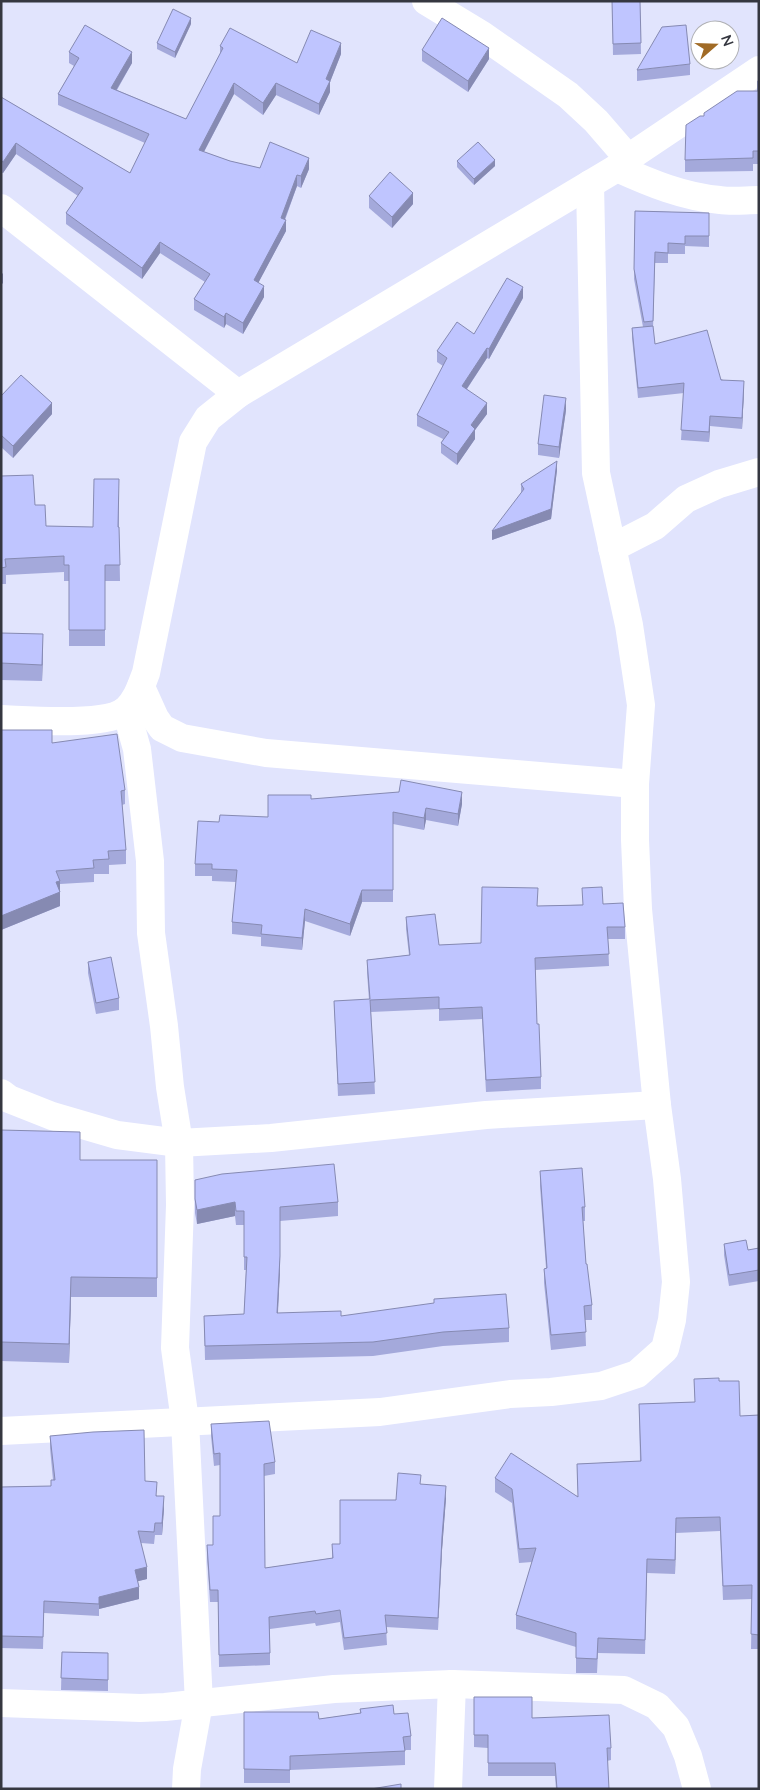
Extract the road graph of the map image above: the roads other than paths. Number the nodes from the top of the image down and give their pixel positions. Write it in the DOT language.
graph roads {
  1 [pos="426,1"];
  2 [pos="759,70"];
  3 [pos="622,163"];
  4 [pos="590,184"];
  5 [pos="759,200"];
  6 [pos="1,208"];
  7 [pos="238,394"];
  8 [pos="759,472"];
  9 [pos="612,548"];
  10 [pos="141,687"];
  11 [pos="126,710"];
  12 [pos="1,719"];
  13 [pos="635,784"];
  14 [pos="1,1092"];
  15 [pos="657,1105"];
  16 [pos="179,1143"];
  17 [pos="185,1421"];
  18 [pos="1,1430"];
  19 [pos="452,1684"];
  20 [pos="1,1703"];
  21 [pos="199,1703"];
  22 [pos="186,1789"];
  23 [pos="448,1789"];
  24 [pos="697,1789"];
  1 -- 3 [label="street"];
  2 -- 3 [label="street"];
  3 -- 4 [label="street"];
  3 -- 5 [label="street"];
  4 -- 7 [label="street"];
  4 -- 9 [label="street"];
  6 -- 7 [label="street"];
  7 -- 10 [label="street"];
  8 -- 9 [label="street"];
  9 -- 13 [label="street"];
  10 -- 11 [label="street"];
  10 -- 13 [label="street"];
  11 -- 12 [label="street"];
  11 -- 16 [label="street"];
  13 -- 15 [label="street"];
  14 -- 16 [label="street"];
  15 -- 16 [label="street"];
  15 -- 17 [label="street"];
  16 -- 17 [label="street"];
  17 -- 18 [label="street"];
  17 -- 21 [label="street"];
  19 -- 21 [label="street"];
  19 -- 23 [label="street"];
  19 -- 24 [label="street"];
  20 -- 21 [label="street"];
  21 -- 22 [label="street"];
}
